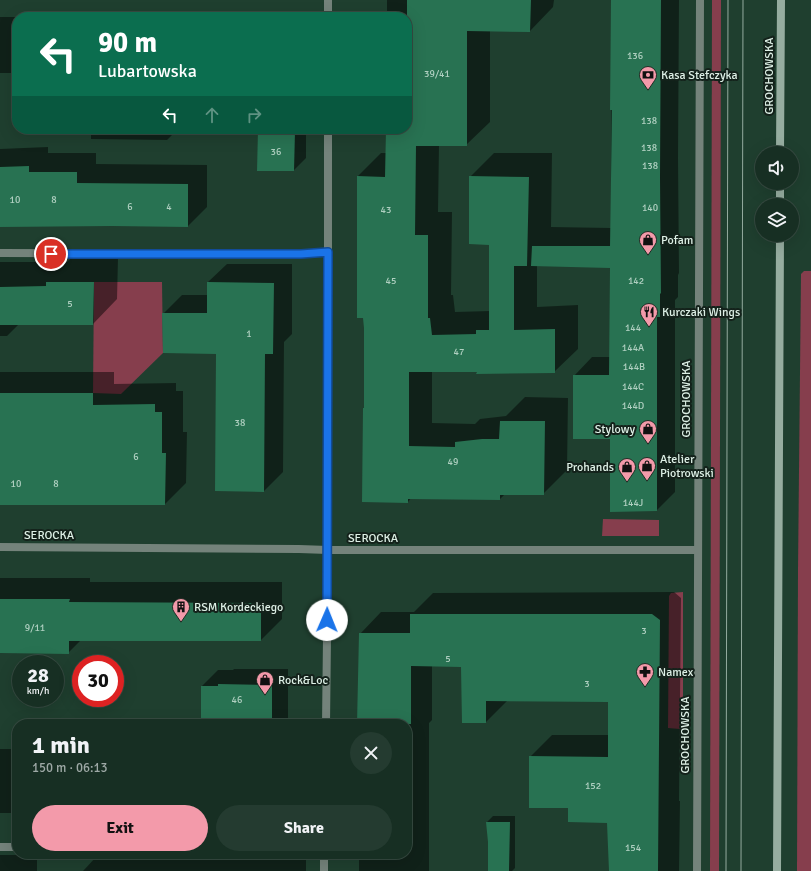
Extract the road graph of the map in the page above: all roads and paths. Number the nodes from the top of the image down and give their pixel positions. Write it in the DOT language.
graph roads {
  1 [pos="328,0"];
  2 [pos="700,0"];
  3 [pos="781,0"];
  4 [pos="328,12"];
  5 [pos="328,134"];
  6 [pos="780,146"];
  7 [pos="780,242"];
  8 [pos="328,252"];
  9 [pos="0,253"];
  10 [pos="0,547"];
  11 [pos="328,550"];
  12 [pos="698,550"];
  13 [pos="326,719"];
  14 [pos="0,846"];
  15 [pos="12,847"];
  16 [pos="324,859"];
  17 [pos="324,871"];
  18 [pos="697,871"];
  19 [pos="777,871"];
  1 -- 4 [label="street"];
  2 -- 12 [label="street, GROCHOWSKA"];
  3 -- 6 [label="main road, GROCHOWSKA"];
  5 -- 8 [label="street"];
  7 -- 19 [label="main road"];
  8 -- 9 [label="street"];
  8 -- 11 [label="street"];
  10 -- 11 [label="street, SEROCKA"];
  11 -- 12 [label="street, SEROCKA"];
  11 -- 13 [label="street"];
  12 -- 18 [label="street, GROCHOWSKA"];
  14 -- 15 [label="street"];
  16 -- 17 [label="street"];
}
